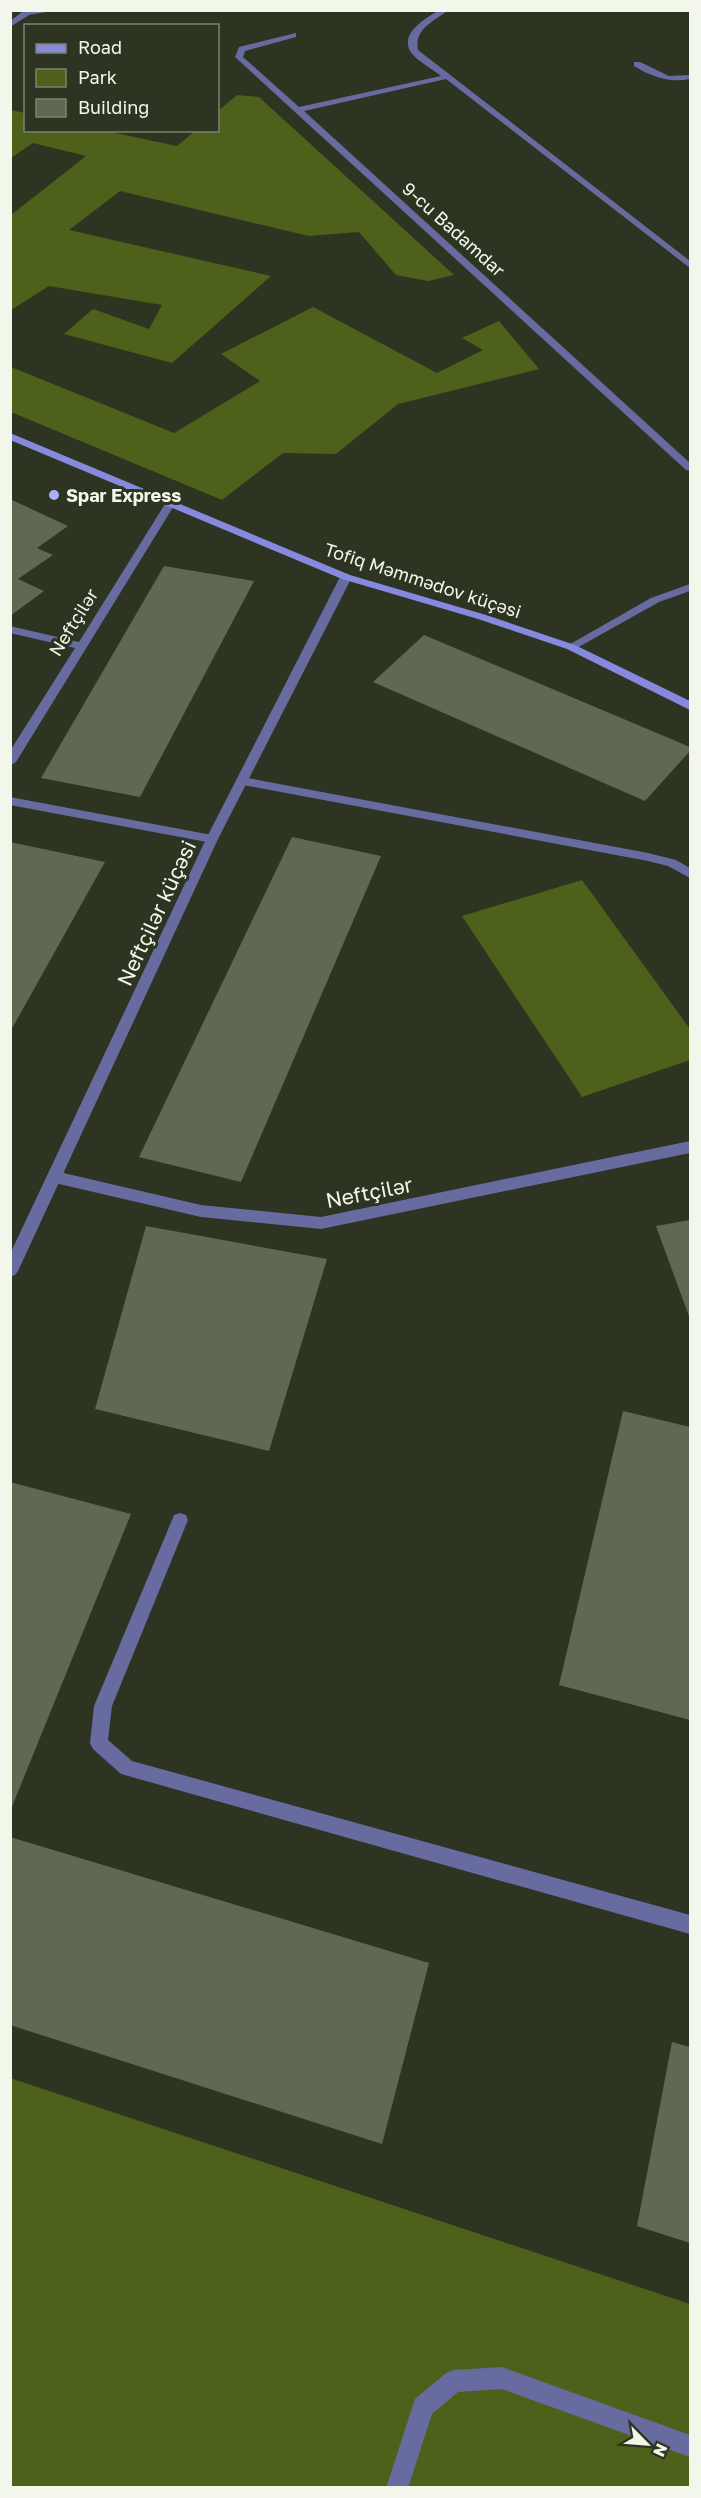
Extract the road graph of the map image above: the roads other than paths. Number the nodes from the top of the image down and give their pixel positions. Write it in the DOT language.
graph roads {
  1 [pos="55,10"];
  2 [pos="445,10"];
  3 [pos="28,12"];
  4 [pos="12,24"];
  5 [pos="293,34"];
  6 [pos="637,64"];
  7 [pos="690,76"];
  8 [pos="446,77"];
  9 [pos="299,110"];
  10 [pos="690,265"];
  11 [pos="10,436"];
  12 [pos="690,468"];
  13 [pos="170,504"];
  14 [pos="346,577"];
  15 [pos="690,587"];
  16 [pos="10,629"];
  17 [pos="81,646"];
  18 [pos="571,646"];
  19 [pos="690,706"];
  20 [pos="10,762"];
  21 [pos="242,781"];
  22 [pos="10,801"];
  23 [pos="212,840"];
  24 [pos="690,874"];
  25 [pos="690,1147"];
  26 [pos="55,1177"];
  27 [pos="10,1271"];
  28 [pos="180,1520"];
  29 [pos="690,1925"];
  30 [pos="690,2446"];
  31 [pos="397,2487"];
  1 -- 3 [label="street"];
  2 -- 8 [label="street"];
  3 -- 4 [label="street"];
  5 -- 9 [label="street, 9-cu Badamdar"];
  6 -- 7 [label="street"];
  8 -- 9 [label="street"];
  8 -- 10 [label="street"];
  9 -- 12 [label="street, 9-cu Badamdar"];
  11 -- 13 [label="street, Tofiq Məmmədov küçəsi"];
  13 -- 14 [label="street, Tofiq Məmmədov küçəsi"];
  13 -- 17 [label="street, Neftçilər"];
  14 -- 18 [label="street, Tofiq Məmmədov küçəsi"];
  14 -- 21 [label="street, Neftçilər küçəsi"];
  15 -- 18 [label="street"];
  16 -- 17 [label="street"];
  17 -- 20 [label="street, Neftçilər"];
  18 -- 19 [label="street, Tofiq Məmmədov küçəsi"];
  21 -- 23 [label="street, Neftçilər küçəsi"];
  21 -- 24 [label="street"];
  22 -- 23 [label="street"];
  23 -- 26 [label="street, Neftçilər küçəsi"];
  25 -- 26 [label="street, Neftçilər"];
  26 -- 27 [label="street, Neftçilər küçəsi"];
  28 -- 29 [label="street"];
  30 -- 31 [label="street"];
}
